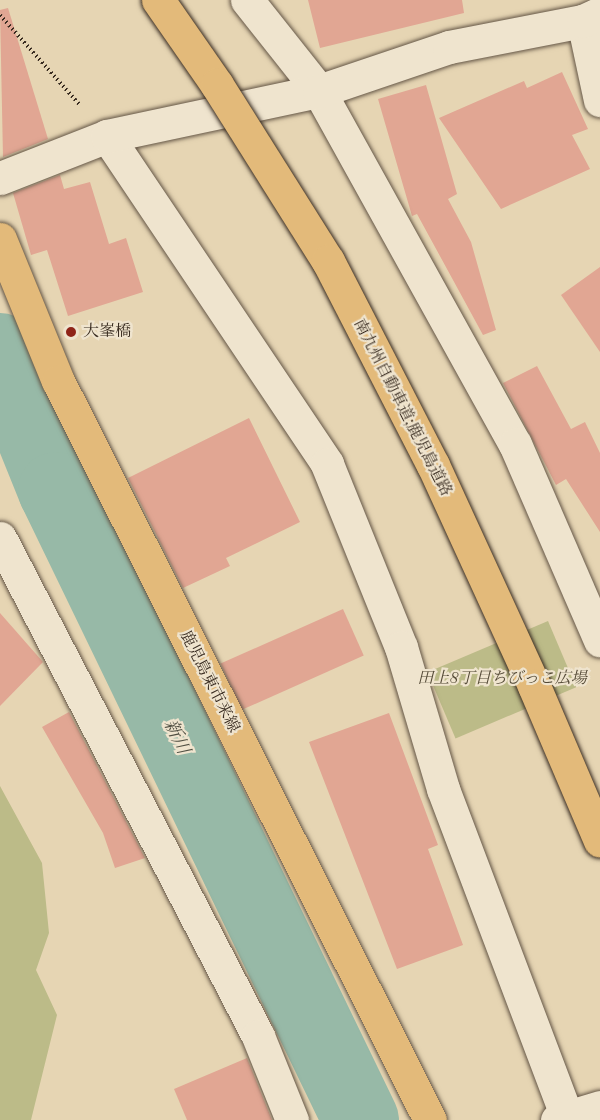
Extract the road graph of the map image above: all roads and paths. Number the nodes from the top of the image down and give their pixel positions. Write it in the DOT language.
graph roads {
  1 [pos="158,0"];
  2 [pos="247,0"];
  3 [pos="0,15"];
  4 [pos="592,17"];
  5 [pos="319,91"];
  6 [pos="600,100"];
  7 [pos="107,136"];
  8 [pos="0,178"];
  9 [pos="0,239"];
  10 [pos="0,538"];
  11 [pos="600,640"];
  12 [pos="600,841"];
  13 [pos="600,1107"];
  14 [pos="564,1119"];
  15 [pos="292,1120"];
  16 [pos="430,1120"];
  1 -- 12 [label="main road, 南九州自動車道;鹿児島道路, bridge"];
  2 -- 5 [label="street"];
  3 -- 7 [label="path"];
  4 -- 5 [label="street"];
  4 -- 6 [label="street"];
  5 -- 7 [label="street"];
  5 -- 11 [label="street"];
  7 -- 8 [label="street"];
  7 -- 14 [label="street"];
  9 -- 16 [label="main road, 鹿児島東市来線"];
  10 -- 15 [label="street"];
  13 -- 14 [label="street"];
}
